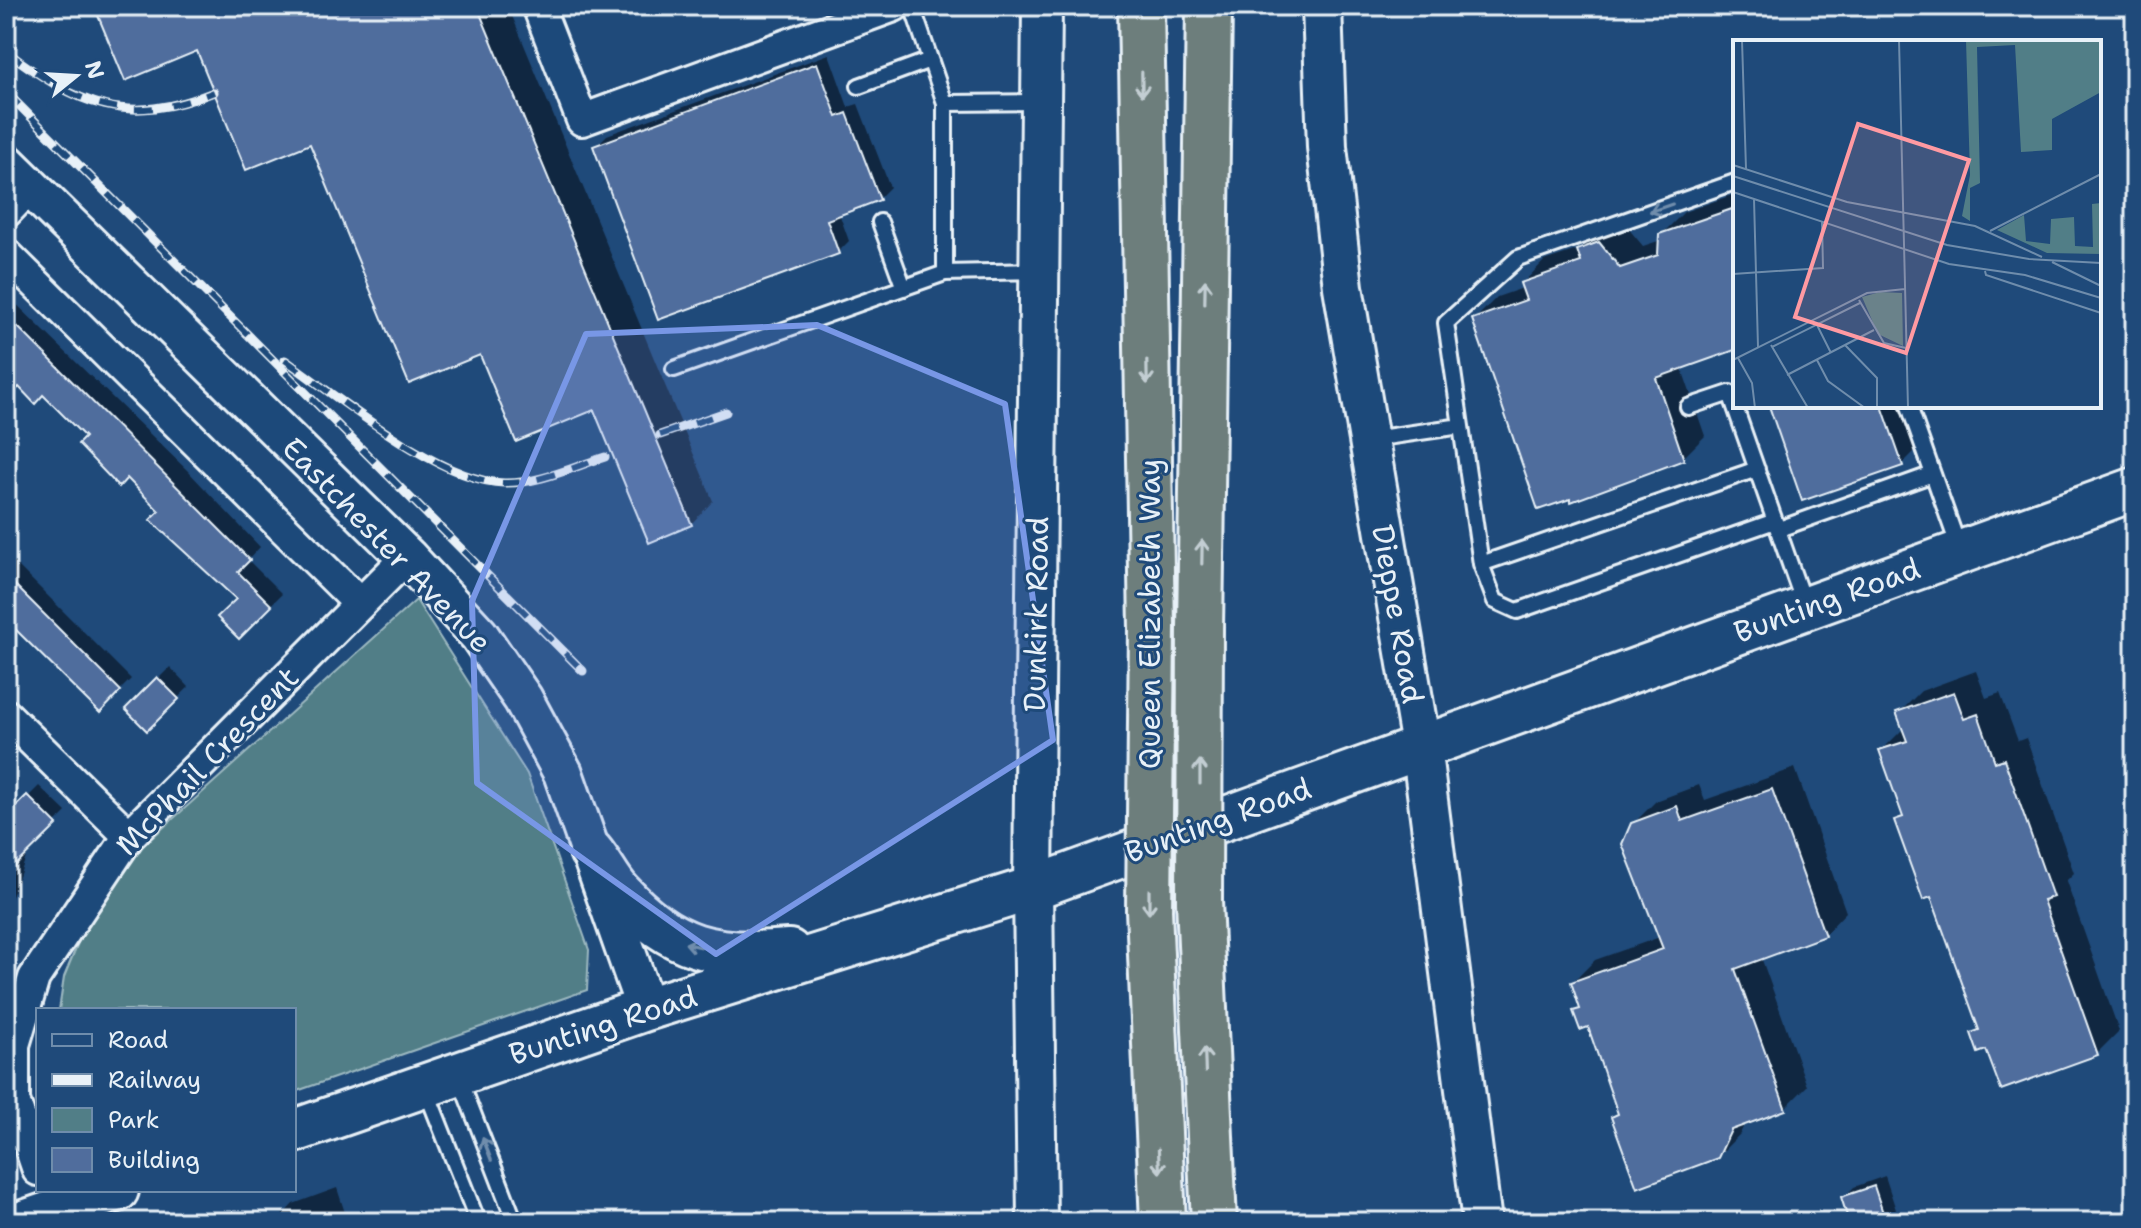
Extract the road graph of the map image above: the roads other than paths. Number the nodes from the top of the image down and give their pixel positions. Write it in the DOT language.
graph roads {
  1 [pos="538,6"];
  2 [pos="894,6"];
  3 [pos="912,6"];
  4 [pos="1042,6"];
  5 [pos="1141,6"];
  6 [pos="1209,6"];
  7 [pos="1322,6"];
  8 [pos="930,60"];
  9 [pos="859,86"];
  10 [pos="1041,102"];
  11 [pos="945,103"];
  12 [pos="1733,183"];
  13 [pos="14,187"];
  14 [pos="880,222"];
  15 [pos="6,254"];
  16 [pos="1040,271"];
  17 [pos="945,273"];
  18 [pos="904,288"];
  19 [pos="674,369"];
  20 [pos="1733,401"];
  21 [pos="1688,407"];
  22 [pos="1735,408"];
  23 [pos="1910,408"];
  24 [pos="1461,426"];
  25 [pos="1368,440"];
  26 [pos="1757,469"];
  27 [pos="1933,474"];
  28 [pos="2135,490"];
  29 [pos="1777,525"];
  30 [pos="1961,552"];
  31 [pos="407,557"];
  32 [pos="1481,564"];
  33 [pos="360,604"];
  34 [pos="1806,608"];
  35 [pos="6,715"];
  36 [pos="1421,746"];
  37 [pos="129,836"];
  38 [pos="591,851"];
  39 [pos="1033,888"];
  40 [pos="858,944"];
  41 [pos="646,1009"];
  42 [pos="441,1080"];
  43 [pos="296,1130"];
  44 [pos="36,1164"];
  45 [pos="108,1192"];
  46 [pos="40,1208"];
  47 [pos="478,1222"];
  48 [pos="515,1222"];
  49 [pos="1037,1222"];
  50 [pos="1163,1222"];
  51 [pos="1214,1222"];
  52 [pos="1482,1222"];
  1 -- 2 [label="street"];
  3 -- 8 [label="lane"];
  4 -- 10 [label="street, Dunkirk Road"];
  5 -- 50 [label="highway, Queen Elizabeth Way, one-way, bridge"];
  51 -- 6 [label="highway, Queen Elizabeth Way, one-way, bridge"];
  7 -- 25 [label="street, Dieppe Road"];
  8 -- 9 [label="lane"];
  8 -- 11 [label="lane"];
  10 -- 11 [label="lane"];
  10 -- 16 [label="street, Dunkirk Road"];
  11 -- 17 [label="lane"];
  12 -- 24 [label="lane, one-way"];
  13 -- 31 [label="street, Eastchester Avenue"];
  14 -- 18 [label="lane"];
  15 -- 33 [label="street, Eastchester Avenue"];
  16 -- 17 [label="lane"];
  16 -- 39 [label="street, Dunkirk Road"];
  17 -- 18 [label="lane"];
  18 -- 19 [label="lane"];
  20 -- 21 [label="lane"];
  22 -- 26 [label="lane"];
  23 -- 27 [label="lane"];
  24 -- 25 [label="lane"];
  24 -- 32 [label="lane"];
  25 -- 36 [label="street, Dieppe Road"];
  26 -- 29 [label="lane"];
  26 -- 32 [label="lane"];
  27 -- 29 [label="lane"];
  27 -- 30 [label="lane"];
  28 -- 30 [label="main road, Bunting Road"];
  29 -- 32 [label="lane"];
  29 -- 34 [label="lane"];
  30 -- 34 [label="main road, Bunting Road"];
  31 -- 33 [label="street, McPhail Crescent"];
  31 -- 38 [label="street, Eastchester Avenue"];
  33 -- 37 [label="street, McPhail Crescent"];
  34 -- 36 [label="main road, Bunting Road"];
  35 -- 37 [label="street"];
  36 -- 39 [label="main road, Bunting Road"];
  36 -- 52 [label="street, Dieppe Road"];
  37 -- 44 [label="street, McPhail Crescent"];
  40 -- 38 [label="main road, one-way"];
  38 -- 41 [label="street, Eastchester Avenue"];
  39 -- 40 [label="main road, Bunting Road"];
  39 -- 49 [label="street, Dunkirk Road"];
  40 -- 41 [label="main road, Bunting Road"];
  41 -- 42 [label="main road, Bunting Road"];
  42 -- 43 [label="main road, Bunting Road"];
  42 -- 47 [label="lane"];
  48 -- 42 [label="lane, one-way"];
  45 -- 46 [label="main road"];
}
